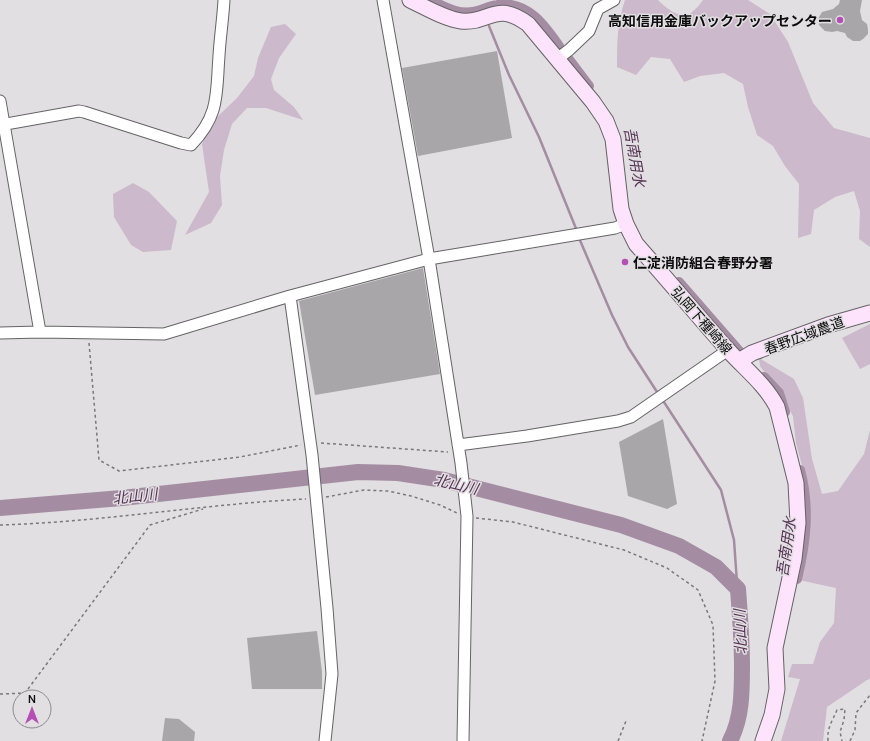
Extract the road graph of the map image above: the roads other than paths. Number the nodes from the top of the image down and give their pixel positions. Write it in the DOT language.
graph roads {
  1 [pos="224,0"];
  2 [pos="383,0"];
  3 [pos="410,0"];
  4 [pos="614,0"];
  5 [pos="562,56"];
  6 [pos="0,101"];
  7 [pos="2,124"];
  8 [pos="626,224"];
  9 [pos="429,259"];
  10 [pos="290,296"];
  11 [pos="870,313"];
  12 [pos="40,332"];
  13 [pos="0,333"];
  14 [pos="728,350"];
  15 [pos="739,361"];
  16 [pos="460,454"];
  17 [pos="325,741"];
  18 [pos="463,741"];
  19 [pos="763,741"];
  1 -- 7 [label="street"];
  2 -- 9 [label="street"];
  3 -- 5 [label="main road, 弘岡下種崎線"];
  4 -- 5 [label="street"];
  5 -- 8 [label="main road, 弘岡下種崎線"];
  6 -- 7 [label="street"];
  7 -- 12 [label="street"];
  8 -- 9 [label="street"];
  8 -- 14 [label="main road, 弘岡下種崎線"];
  9 -- 10 [label="street"];
  9 -- 16 [label="street"];
  10 -- 12 [label="street"];
  10 -- 17 [label="street"];
  11 -- 15 [label="main road, 春野広域農道"];
  12 -- 13 [label="street"];
  14 -- 15 [label="main road, 弘岡下種崎線"];
  14 -- 16 [label="street"];
  15 -- 19 [label="main road, 弘岡下種崎線"];
  16 -- 18 [label="street"];
}
